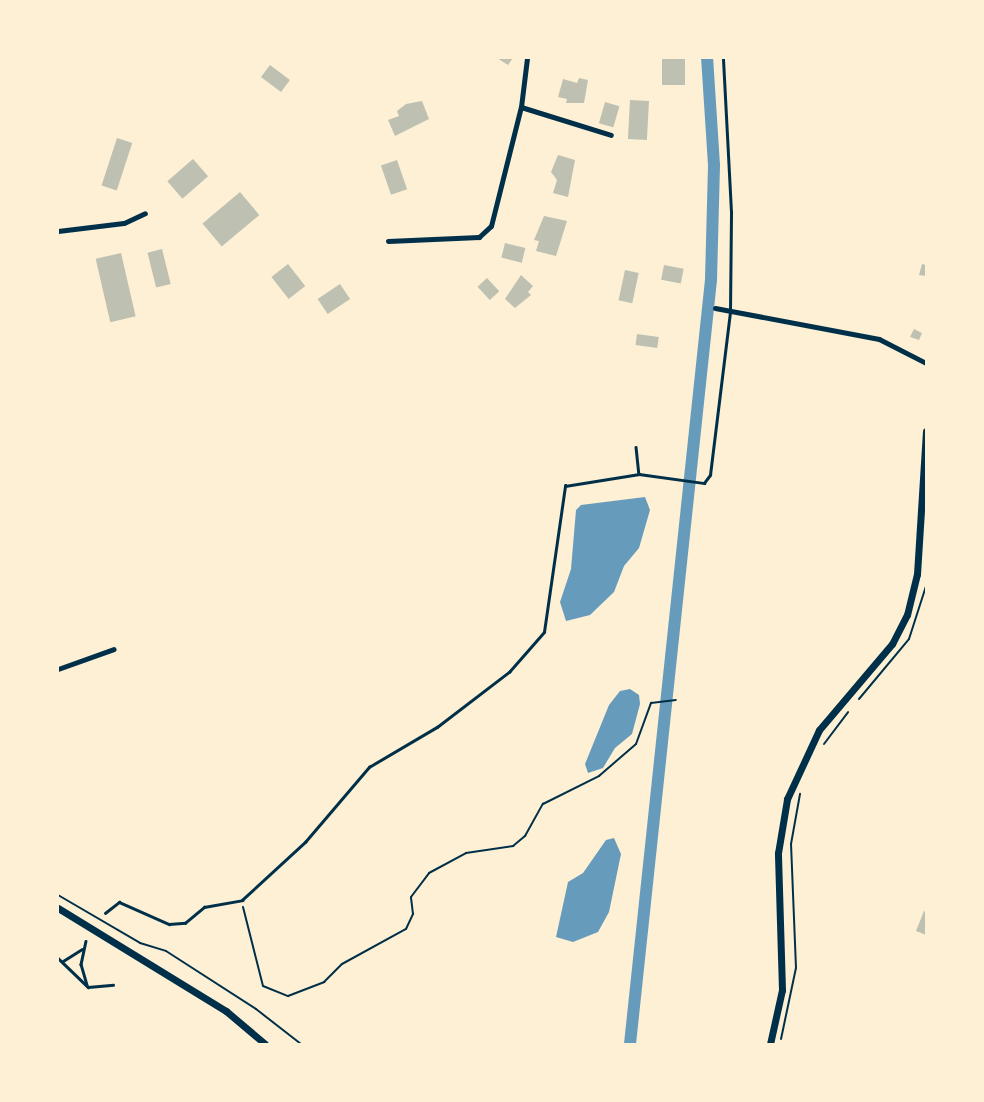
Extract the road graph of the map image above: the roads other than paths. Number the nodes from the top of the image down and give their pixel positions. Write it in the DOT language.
graph roads {
  1 [pos="527,58"];
  2 [pos="723,58"];
  3 [pos="521,107"];
  4 [pos="611,135"];
  5 [pos="145,213"];
  6 [pos="58,231"];
  7 [pos="388,241"];
  8 [pos="715,308"];
  9 [pos="730,311"];
  10 [pos="926,363"];
  11 [pos="926,431"];
  12 [pos="636,448"];
  13 [pos="639,474"];
  14 [pos="114,649"];
  15 [pos="58,669"];
  16 [pos="58,908"];
  17 [pos="105,912"];
  18 [pos="86,941"];
  19 [pos="82,949"];
  20 [pos="58,958"];
  21 [pos="63,961"];
  22 [pos="113,985"];
  23 [pos="88,987"];
  24 [pos="265,1044"];
  25 [pos="770,1044"];
  1 -- 3 [label="street"];
  2 -- 9 [label="lane"];
  3 -- 4 [label="street"];
  3 -- 7 [label="street"];
  5 -- 6 [label="street"];
  8 -- 9 [label="street"];
  9 -- 10 [label="street"];
  9 -- 13 [label="lane"];
  11 -- 25 [label="main road"];
  12 -- 13 [label="lane"];
  13 -- 17 [label="lane"];
  14 -- 15 [label="street"];
  16 -- 24 [label="main road"];
  18 -- 19 [label="lane"];
  19 -- 21 [label="lane"];
  19 -- 23 [label="lane"];
  20 -- 21 [label="lane"];
  21 -- 23 [label="lane"];
  22 -- 23 [label="lane"];
}
